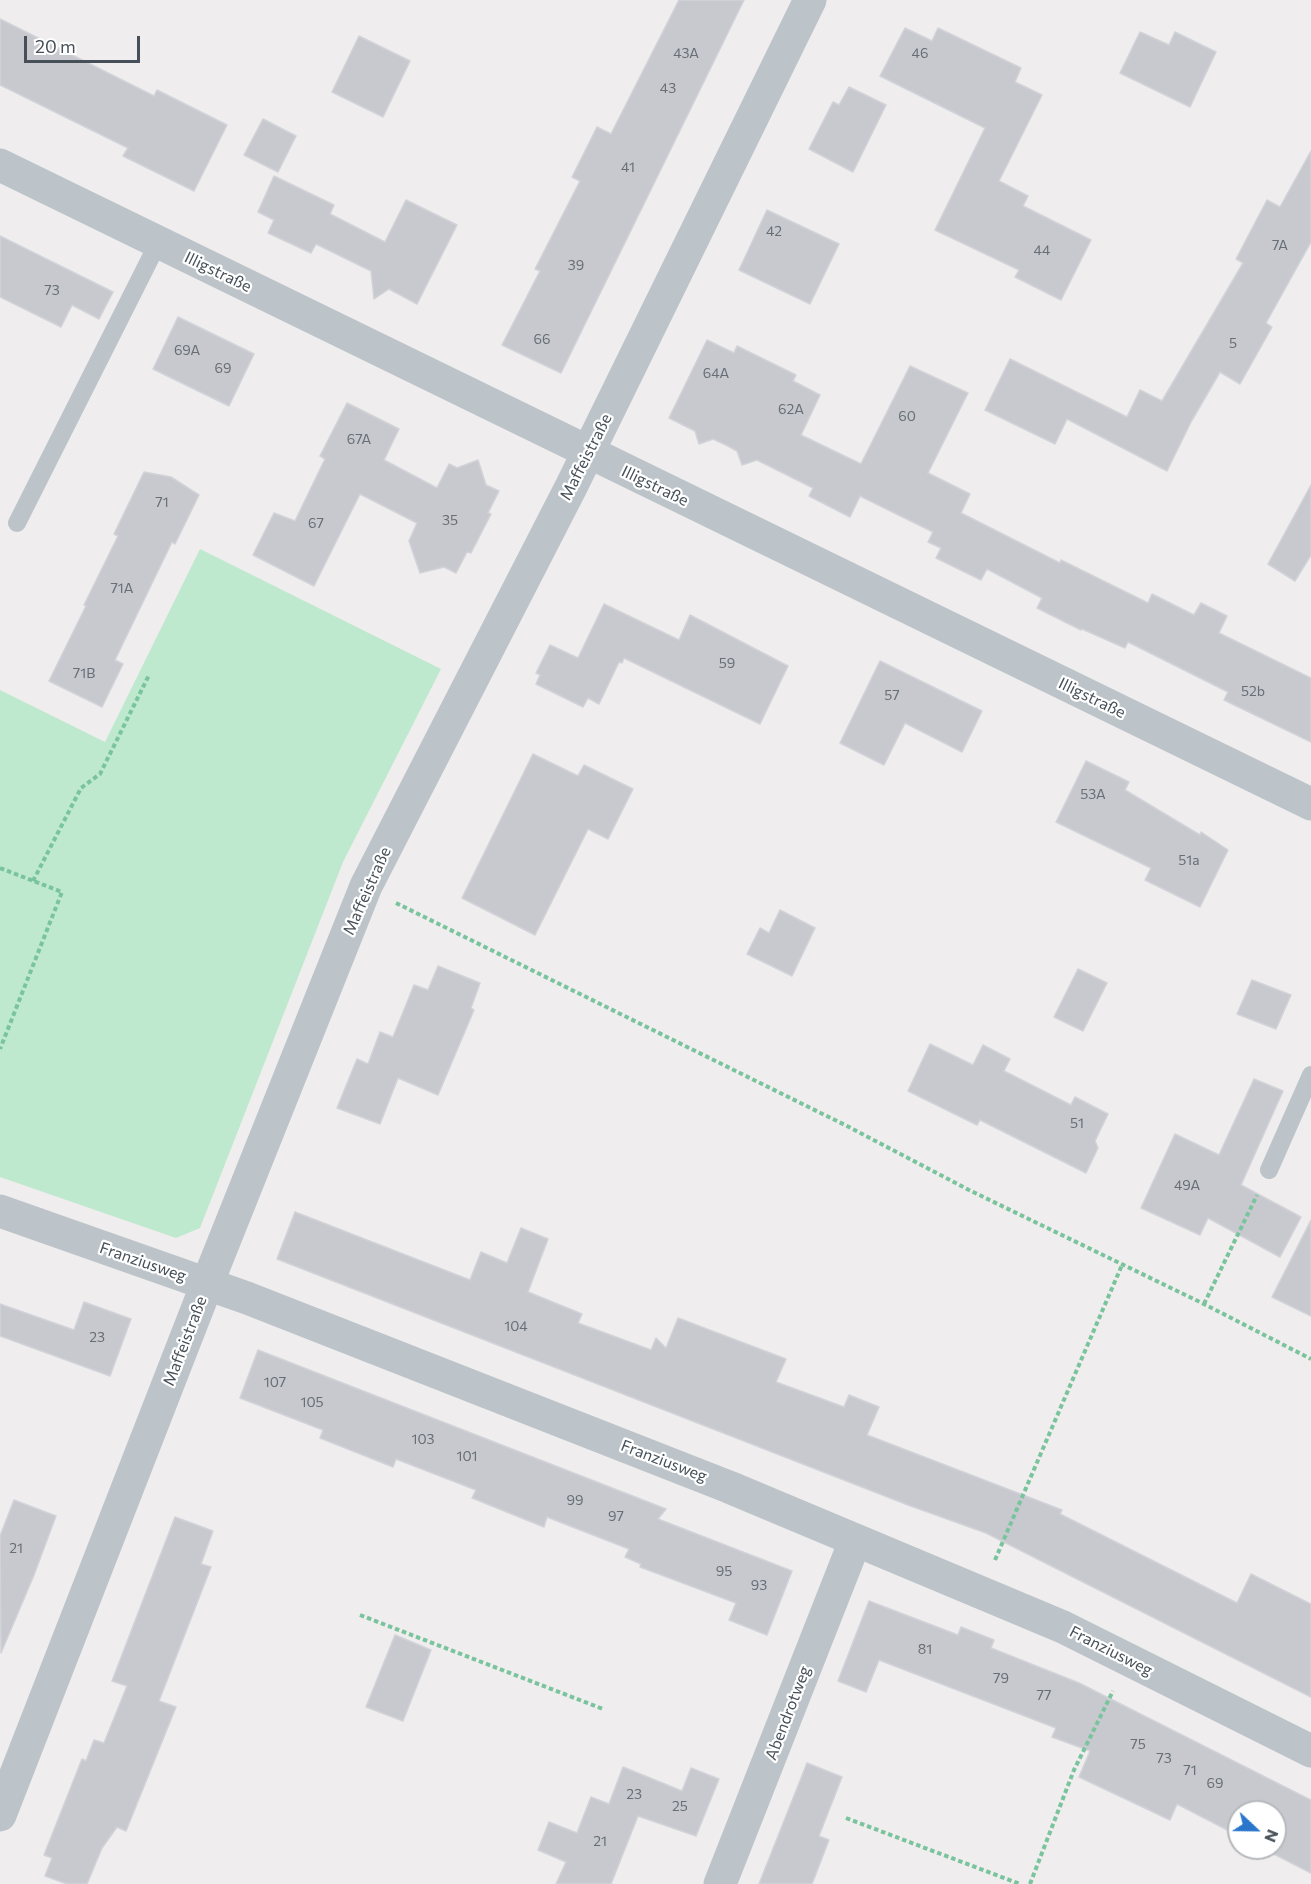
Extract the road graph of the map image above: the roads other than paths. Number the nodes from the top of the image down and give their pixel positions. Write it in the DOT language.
graph roads {
  1 [pos="810,0"];
  2 [pos="0,165"];
  3 [pos="158,243"];
  4 [pos="588,453"];
  5 [pos="17,523"];
  6 [pos="1311,804"];
  7 [pos="1311,1075"];
  8 [pos="1269,1170"];
  9 [pos="0,1211"];
  10 [pos="207,1284"];
  11 [pos="855,1541"];
  12 [pos="1311,1751"];
  13 [pos="0,1815"];
  14 [pos="720,1884"];
  1 -- 4 [label="street, Maffeistraße"];
  2 -- 3 [label="street, Illigstraße"];
  3 -- 4 [label="street, Illigstraße"];
  3 -- 5 [label="lane"];
  4 -- 6 [label="street, Illigstraße"];
  4 -- 10 [label="street, Maffeistraße"];
  7 -- 8 [label="lane"];
  9 -- 10 [label="street, Franziusweg"];
  10 -- 11 [label="street, Franziusweg"];
  10 -- 13 [label="street, Maffeistraße"];
  11 -- 12 [label="street, Franziusweg"];
  11 -- 14 [label="street, Abendrotweg"];
}
